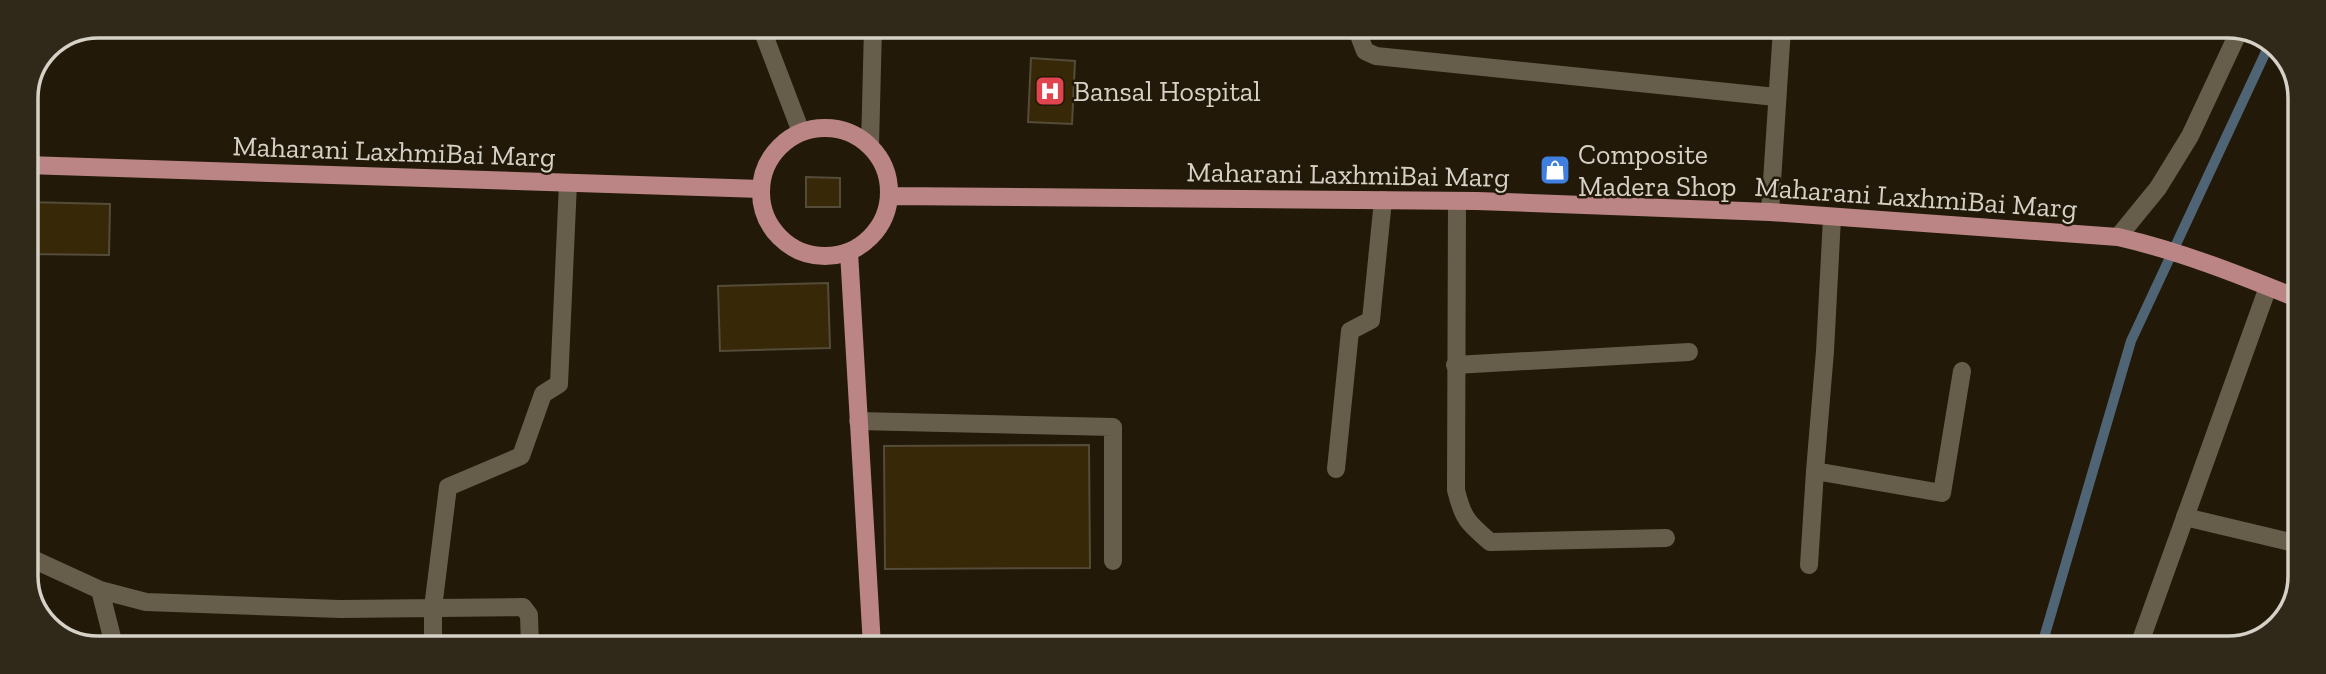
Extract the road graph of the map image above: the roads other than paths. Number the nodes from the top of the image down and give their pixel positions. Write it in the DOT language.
graph roads {
  1 [pos="765,38"];
  2 [pos="873,38"];
  3 [pos="1360,38"];
  4 [pos="1781,38"];
  5 [pos="2235,39"];
  6 [pos="1776,97"];
  7 [pos="801,132"];
  8 [pos="870,146"];
  9 [pos="38,165"];
  10 [pos="568,183"];
  11 [pos="761,189"];
  12 [pos="890,196"];
  13 [pos="1383,200"];
  14 [pos="1457,201"];
  15 [pos="1770,212"];
  16 [pos="1832,218"];
  17 [pos="2118,237"];
  18 [pos="849,252"];
  19 [pos="2268,287"];
  20 [pos="2287,295"];
  21 [pos="1689,352"];
  22 [pos="1455,365"];
  23 [pos="1962,370"];
  24 [pos="858,421"];
  25 [pos="1336,468"];
  26 [pos="1815,471"];
  27 [pos="2185,517"];
  28 [pos="1666,538"];
  29 [pos="2288,542"];
  30 [pos="1113,561"];
  31 [pos="39,562"];
  32 [pos="1809,565"];
  33 [pos="100,590"];
  34 [pos="433,608"];
  35 [pos="112,636"];
  36 [pos="433,636"];
  37 [pos="530,636"];
  38 [pos="871,636"];
  39 [pos="2142,636"];
  1 -- 7 [label="street"];
  2 -- 8 [label="street"];
  3 -- 6 [label="street"];
  4 -- 6 [label="street"];
  5 -- 17 [label="street"];
  6 -- 15 [label="street"];
  7 -- 8 [label="main road"];
  7 -- 11 [label="main road"];
  8 -- 12 [label="main road"];
  9 -- 10 [label="main road, Maharani LaxhmiBai Marg"];
  10 -- 11 [label="main road, Maharani LaxhmiBai Marg"];
  10 -- 34 [label="street"];
  11 -- 18 [label="main road"];
  12 -- 13 [label="main road, Maharani LaxhmiBai Marg"];
  12 -- 18 [label="main road"];
  13 -- 14 [label="main road, Maharani LaxhmiBai Marg"];
  13 -- 25 [label="street"];
  14 -- 15 [label="main road, Maharani LaxhmiBai Marg"];
  14 -- 22 [label="street"];
  15 -- 16 [label="main road, Maharani LaxhmiBai Marg"];
  16 -- 17 [label="main road, Maharani LaxhmiBai Marg"];
  16 -- 26 [label="street"];
  17 -- 19 [label="main road, Maharani LaxhmiBai Marg"];
  18 -- 24 [label="main road"];
  19 -- 20 [label="main road, Maharani LaxhmiBai Marg"];
  19 -- 27 [label="street"];
  21 -- 22 [label="street"];
  22 -- 28 [label="street"];
  23 -- 26 [label="street"];
  24 -- 30 [label="street"];
  24 -- 38 [label="main road"];
  26 -- 32 [label="street"];
  27 -- 29 [label="street"];
  27 -- 39 [label="street"];
  31 -- 33 [label="street"];
  33 -- 34 [label="street"];
  33 -- 35 [label="street"];
  34 -- 36 [label="street"];
  34 -- 37 [label="street"];
}
